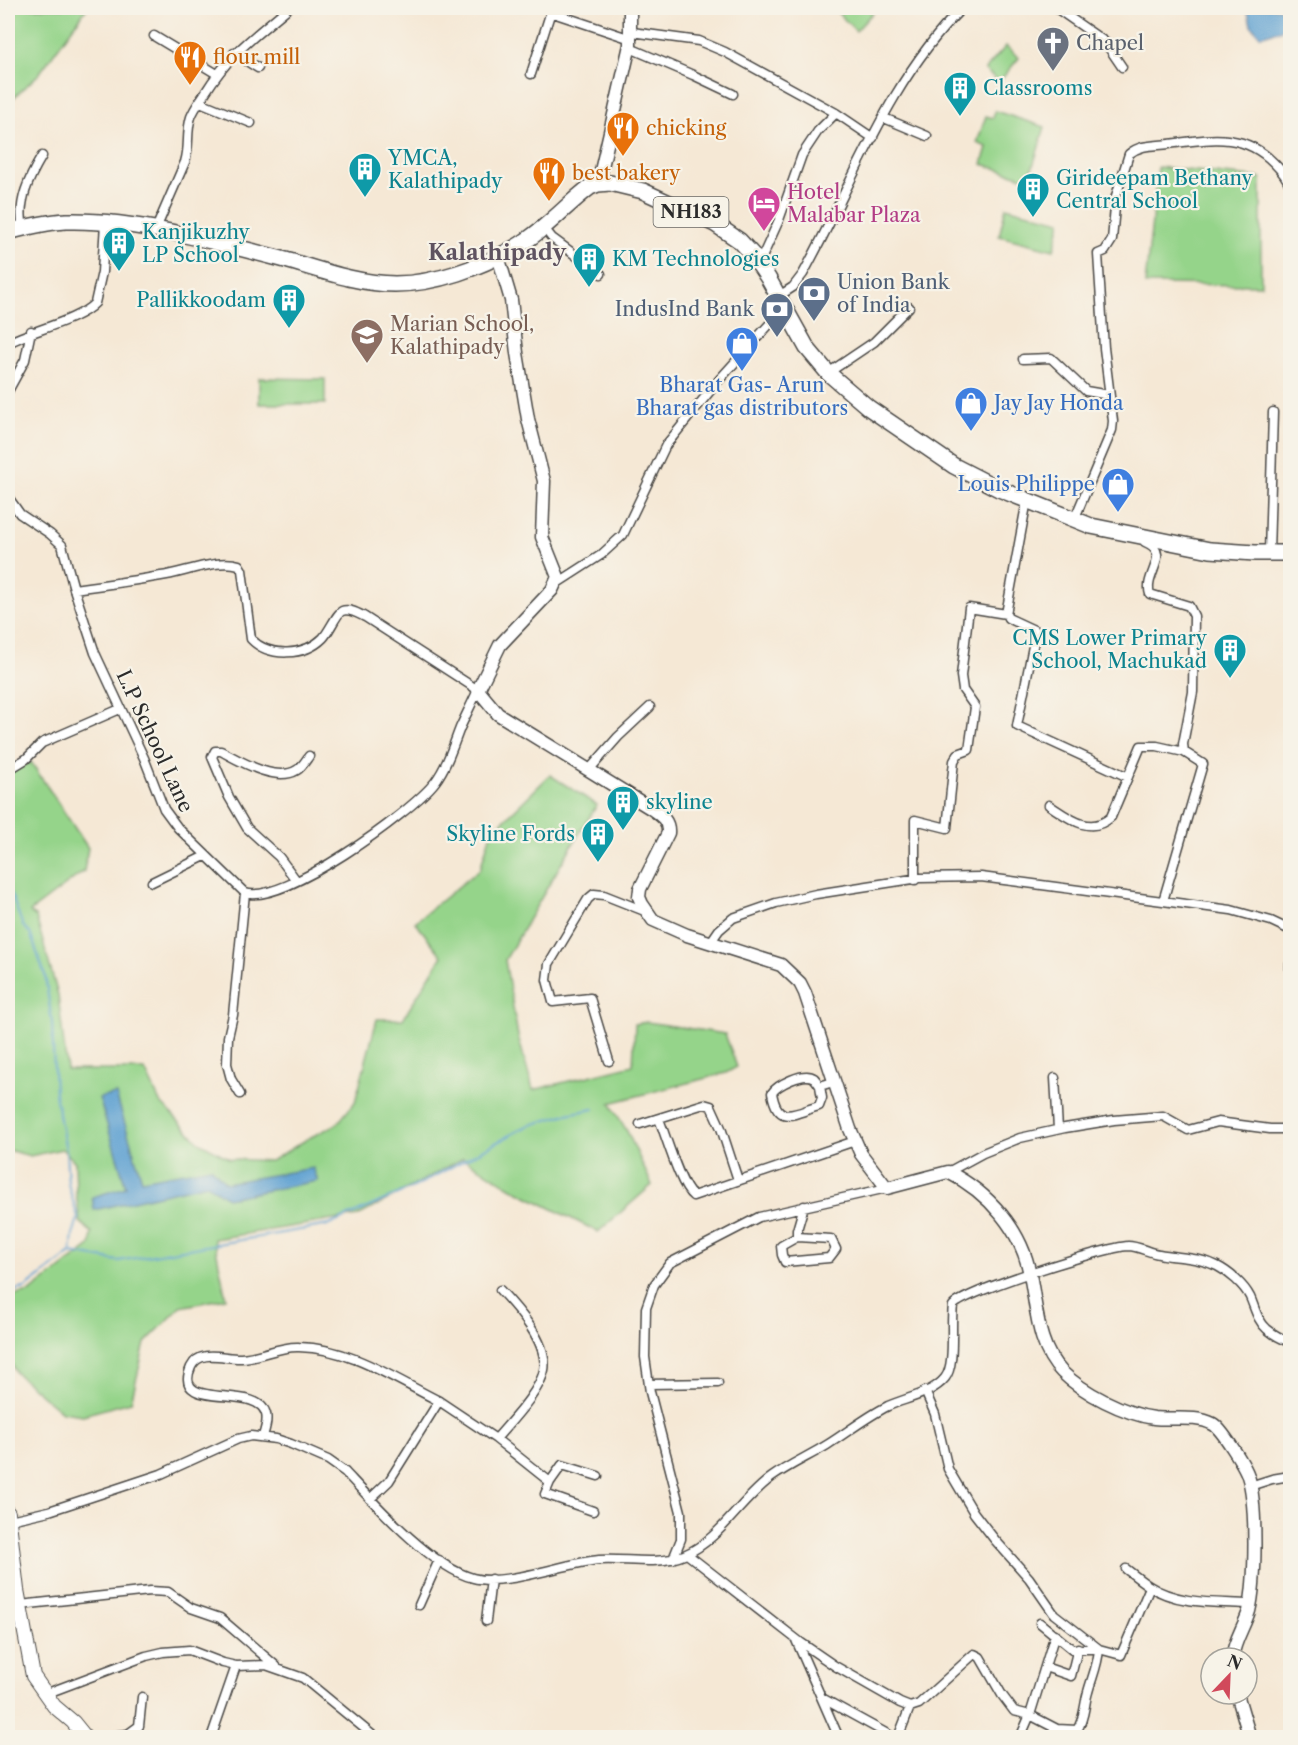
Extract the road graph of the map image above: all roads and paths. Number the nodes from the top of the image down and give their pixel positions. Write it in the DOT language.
graph roads {
  1 [pos="288,8"];
  2 [pos="630,8"];
  3 [pos="962,8"];
  4 [pos="1056,8"];
  5 [pos="551,10"];
  6 [pos="154,36"];
  7 [pos="631,40"];
  8 [pos="234,54"];
  9 [pos="1122,67"];
  10 [pos="258,68"];
  11 [pos="217,74"];
  12 [pos="531,74"];
  13 [pos="733,94"];
  14 [pos="200,102"];
  15 [pos="836,113"];
  16 [pos="884,118"];
  17 [pos="252,123"];
  18 [pos="927,136"];
  19 [pos="873,138"];
  20 [pos="42,156"];
  21 [pos="598,184"];
  22 [pos="1290,186"];
  23 [pos="105,223"];
  24 [pos="544,228"];
  25 [pos="15,230"];
  26 [pos="155,231"];
  27 [pos="498,256"];
  28 [pos="759,264"];
  29 [pos="601,274"];
  30 [pos="782,302"];
  31 [pos="909,307"];
  32 [pos="31,332"];
  33 [pos="8,343"];
  34 [pos="1023,358"];
  35 [pos="828,373"];
  36 [pos="8,391"];
  37 [pos="1109,395"];
  38 [pos="1273,412"];
  39 [pos="8,497"];
  40 [pos="1027,500"];
  41 [pos="1074,520"];
  42 [pos="1119,532"];
  43 [pos="1290,553"];
  44 [pos="1269,554"];
  45 [pos="556,584"];
  46 [pos="74,589"];
  47 [pos="1006,614"];
  48 [pos="478,690"];
  49 [pos="650,707"];
  50 [pos="120,709"];
  51 [pos="1184,752"];
  52 [pos="309,756"];
  53 [pos="8,770"];
  54 [pos="589,770"];
  55 [pos="1128,777"];
  56 [pos="1049,806"];
  57 [pos="205,856"];
  58 [pos="296,880"];
  59 [pos="915,880"];
  60 [pos="152,882"];
  61 [pos="244,892"];
  62 [pos="1163,902"];
  63 [pos="647,912"];
  64 [pos="1290,930"];
  65 [pos="710,943"];
  66 [pos="1290,964"];
  67 [pos="1290,993"];
  68 [pos="609,1061"];
  69 [pos="1055,1078"];
  70 [pos="833,1082"];
  71 [pos="820,1086"];
  72 [pos="240,1094"];
  73 [pos="659,1119"];
  74 [pos="640,1124"];
  75 [pos="1290,1128"];
  76 [pos="1058,1129"];
  77 [pos="855,1142"];
  78 [pos="948,1172"];
  79 [pos="738,1180"];
  80 [pos="887,1188"];
  81 [pos="804,1206"];
  82 [pos="797,1237"];
  83 [pos="1030,1274"];
  84 [pos="500,1290"];
  85 [pos="1290,1342"];
  86 [pos="718,1383"];
  87 [pos="649,1384"];
  88 [pos="925,1391"];
  89 [pos="439,1401"];
  90 [pos="262,1436"];
  91 [pos="496,1439"];
  92 [pos="598,1476"];
  93 [pos="1290,1476"];
  94 [pos="550,1482"];
  95 [pos="1250,1486"];
  96 [pos="370,1499"];
  97 [pos="593,1511"];
  98 [pos="9,1516"];
  99 [pos="687,1554"];
  100 [pos="673,1559"];
  101 [pos="439,1560"];
  102 [pos="1126,1569"];
  103 [pos="490,1579"];
  104 [pos="1150,1587"];
  105 [pos="1250,1604"];
  106 [pos="419,1605"];
  107 [pos="16,1609"];
  108 [pos="486,1621"];
  109 [pos="1040,1623"];
  110 [pos="1055,1634"];
  111 [pos="794,1637"];
  112 [pos="1236,1646"];
  113 [pos="1078,1648"];
  114 [pos="1099,1649"];
  115 [pos="236,1666"];
  116 [pos="1045,1667"];
  117 [pos="280,1670"];
  118 [pos="45,1694"];
  119 [pos="142,1697"];
  120 [pos="822,1698"];
  121 [pos="1241,1706"];
  122 [pos="910,1707"];
  123 [pos="1030,1715"];
  124 [pos="1075,1734"];
  125 [pos="87,1737"];
  126 [pos="96,1737"];
  127 [pos="211,1737"];
  128 [pos="376,1737"];
  129 [pos="838,1737"];
  130 [pos="1020,1737"];
  131 [pos="1250,1737"];
  1 -- 8 [label="street"];
  2 -- 7 [label="main road"];
  3 -- 16 [label="street"];
  4 -- 9 [label="street"];
  5 -- 7 [label="street"];
  5 -- 12 [label="street"];
  6 -- 11 [label="street"];
  7 -- 13 [label="street"];
  7 -- 15 [label="street"];
  7 -- 21 [label="main road"];
  8 -- 10 [label="street"];
  8 -- 11 [label="street"];
  11 -- 14 [label="street"];
  14 -- 17 [label="street"];
  14 -- 26 [label="street"];
  15 -- 19 [label="street"];
  15 -- 28 [label="street"];
  16 -- 18 [label="street"];
  16 -- 19 [label="street"];
  19 -- 30 [label="street"];
  20 -- 25 [label="street"];
  21 -- 24 [label="highway"];
  21 -- 28 [label="highway, NH183"];
  22 -- 37 [label="street"];
  23 -- 25 [label="highway"];
  23 -- 26 [label="highway"];
  23 -- 32 [label="street"];
  24 -- 27 [label="highway"];
  24 -- 29 [label="street"];
  26 -- 27 [label="highway"];
  27 -- 45 [label="main road"];
  28 -- 30 [label="highway, NH183"];
  30 -- 35 [label="highway, NH183"];
  30 -- 45 [label="street"];
  31 -- 35 [label="street"];
  32 -- 33 [label="street"];
  32 -- 36 [label="street"];
  34 -- 37 [label="street"];
  35 -- 40 [label="highway, NH183"];
  37 -- 41 [label="street"];
  38 -- 44 [label="street"];
  39 -- 46 [label="street, L.P School Lane"];
  40 -- 41 [label="highway, NH183"];
  40 -- 47 [label="street"];
  41 -- 42 [label="highway, NH183"];
  42 -- 44 [label="highway, NH183"];
  42 -- 51 [label="street"];
  43 -- 44 [label="highway, NH183"];
  45 -- 48 [label="main road"];
  46 -- 48 [label="street"];
  46 -- 50 [label="street, L.P School Lane"];
  47 -- 55 [label="street"];
  47 -- 59 [label="street"];
  48 -- 54 [label="main road"];
  48 -- 58 [label="street"];
  49 -- 54 [label="street"];
  50 -- 53 [label="street"];
  50 -- 57 [label="street, L.P School Lane"];
  51 -- 55 [label="street"];
  51 -- 62 [label="street"];
  52 -- 58 [label="street"];
  54 -- 63 [label="main road"];
  55 -- 56 [label="street"];
  57 -- 60 [label="street"];
  57 -- 61 [label="street, L.P School Lane"];
  58 -- 61 [label="street"];
  59 -- 62 [label="street"];
  59 -- 65 [label="street"];
  61 -- 72 [label="street"];
  62 -- 64 [label="street"];
  63 -- 65 [label="main road"];
  63 -- 68 [label="street"];
  65 -- 70 [label="main road"];
  66 -- 67 [label="street"];
  69 -- 76 [label="street"];
  70 -- 71 [label="street"];
  70 -- 77 [label="main road"];
  71 -- 71 [label="street"];
  73 -- 74 [label="street"];
  73 -- 79 [label="street"];
  73 -- 79 [label="street"];
  75 -- 76 [label="street"];
  76 -- 78 [label="street"];
  77 -- 79 [label="street"];
  77 -- 80 [label="main road"];
  78 -- 80 [label="main road"];
  78 -- 83 [label="main road"];
  80 -- 81 [label="street"];
  81 -- 82 [label="street"];
  81 -- 87 [label="street"];
  82 -- 82 [label="street"];
  83 -- 85 [label="street"];
  83 -- 88 [label="street"];
  83 -- 95 [label="main road"];
  84 -- 91 [label="street"];
  86 -- 87 [label="street"];
  87 -- 100 [label="street"];
  88 -- 99 [label="street"];
  88 -- 114 [label="street"];
  89 -- 90 [label="street"];
  89 -- 91 [label="street"];
  89 -- 96 [label="street"];
  90 -- 96 [label="street"];
  90 -- 98 [label="street"];
  91 -- 94 [label="street"];
  92 -- 94 [label="street"];
  93 -- 95 [label="street"];
  94 -- 97 [label="street"];
  95 -- 105 [label="main road"];
  96 -- 101 [label="street"];
  98 -- 107 [label="main road"];
  99 -- 100 [label="street"];
  99 -- 111 [label="street"];
  100 -- 103 [label="street"];
  101 -- 103 [label="street"];
  101 -- 106 [label="street"];
  102 -- 104 [label="street"];
  103 -- 108 [label="street"];
  104 -- 105 [label="street"];
  104 -- 114 [label="street"];
  105 -- 112 [label="main road"];
  107 -- 117 [label="street"];
  107 -- 118 [label="main road"];
  109 -- 110 [label="street"];
  110 -- 113 [label="street"];
  110 -- 116 [label="street"];
  111 -- 120 [label="street"];
  111 -- 122 [label="street"];
  113 -- 114 [label="street"];
  113 -- 116 [label="street"];
  114 -- 124 [label="street"];
  115 -- 117 [label="street"];
  115 -- 118 [label="street"];
  115 -- 127 [label="street"];
  116 -- 123 [label="street"];
  117 -- 128 [label="street"];
  118 -- 125 [label="main road"];
  119 -- 126 [label="street"];
  120 -- 122 [label="street"];
  120 -- 129 [label="street"];
  121 -- 131 [label="main road"];
  122 -- 123 [label="street"];
  123 -- 124 [label="street"];
  123 -- 130 [label="street"];
}
